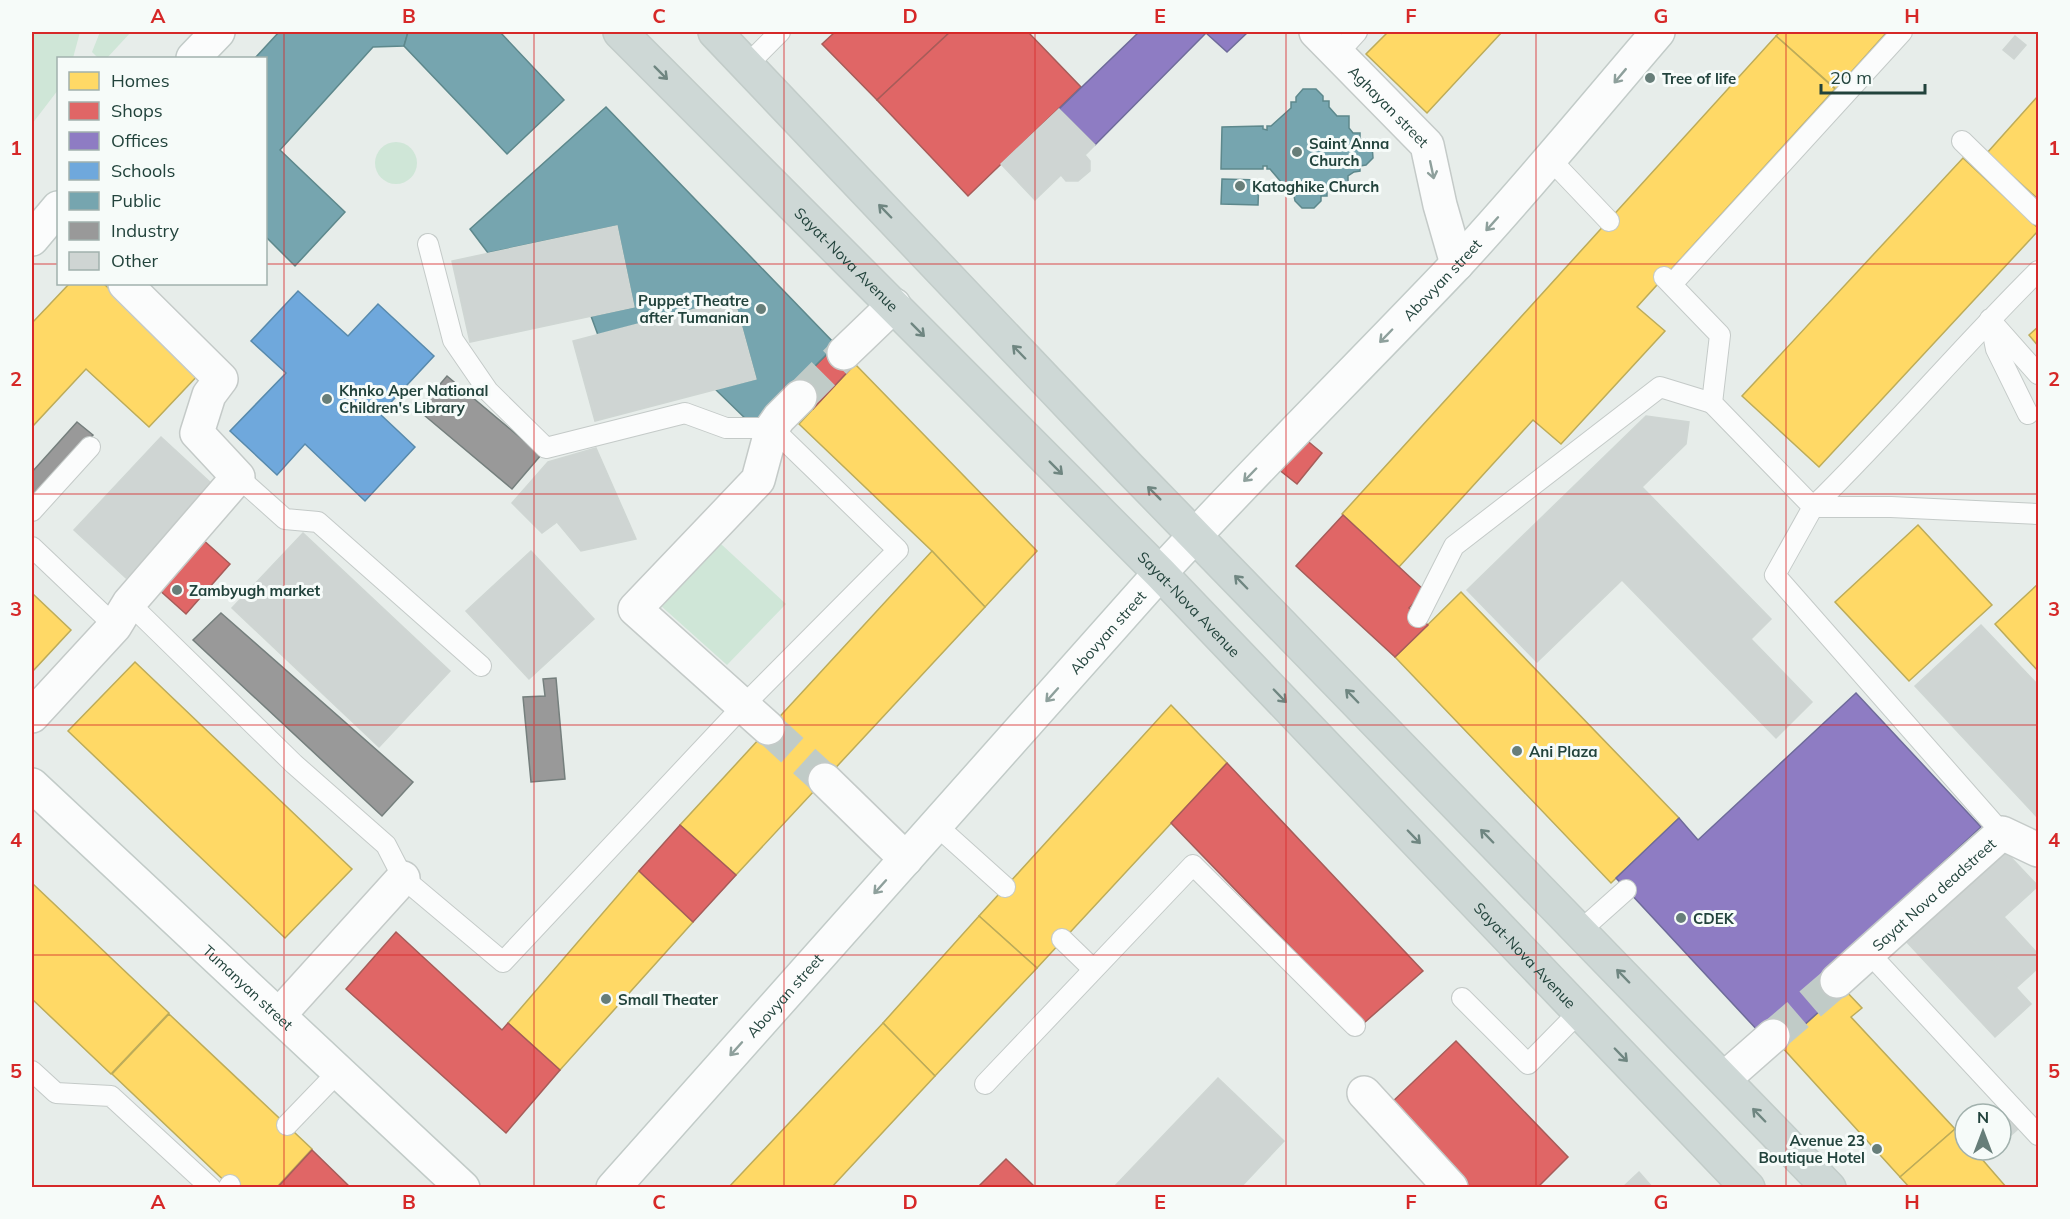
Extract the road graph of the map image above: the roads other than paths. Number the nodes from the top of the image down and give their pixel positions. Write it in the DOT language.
graph roads {
  1 [pos="218,32"];
  2 [pos="620,32"];
  3 [pos="715,32"];
  4 [pos="780,32"];
  5 [pos="1658,32"];
  6 [pos="1902,32"];
  7 [pos="1337,39"];
  8 [pos="195,57"];
  9 [pos="747,65"];
  10 [pos="1962,141"];
  11 [pos="1550,159"];
  12 [pos="57,213"];
  13 [pos="2038,215"];
  14 [pos="1609,221"];
  15 [pos="32,239"];
  16 [pos="428,244"];
  17 [pos="1456,264"];
  18 [pos="2038,271"];
  19 [pos="127,285"];
  20 [pos="894,305"];
  21 [pos="1990,319"];
  22 [pos="844,353"];
  23 [pos="2038,374"];
  24 [pos="800,397"];
  25 [pos="1712,403"];
  26 [pos="2028,414"];
  27 [pos="772,428"];
  28 [pos="90,447"];
  29 [pos="238,477"];
  30 [pos="1813,507"];
  31 [pos="32,511"];
  32 [pos="2038,514"];
  33 [pos="1195,535"];
  34 [pos="32,547"];
  35 [pos="1160,573"];
  36 [pos="122,615"];
  37 [pos="1418,617"];
  38 [pos="481,666"];
  39 [pos="743,706"];
  40 [pos="32,716"];
  41 [pos="768,728"];
  42 [pos="825,780"];
  43 [pos="32,785"];
  44 [pos="936,825"];
  45 [pos="2002,834"];
  46 [pos="2038,850"];
  47 [pos="906,859"];
  48 [pos="403,878"];
  49 [pos="1005,887"];
  50 [pos="1626,890"];
  51 [pos="1580,931"];
  52 [pos="1062,939"];
  53 [pos="1869,952"];
  54 [pos="1093,969"];
  55 [pos="1837,981"];
  56 [pos="1462,998"];
  57 [pos="1580,1011"];
  58 [pos="279,1016"];
  59 [pos="1355,1026"];
  60 [pos="1773,1036"];
  61 [pos="32,1071"];
  62 [pos="339,1071"];
  63 [pos="1724,1079"];
  64 [pos="985,1084"];
  65 [pos="1364,1093"];
  66 [pos="287,1125"];
  67 [pos="2038,1135"];
  68 [pos="223,1187"];
  69 [pos="463,1188"];
  70 [pos="613,1188"];
  71 [pos="1451,1188"];
  72 [pos="1748,1188"];
  73 [pos="1829,1188"];
  1 -- 8 [label="street"];
  2 -- 20 [label="main road, Sayat-Nova Avenue, one-way"];
  3 -- 9 [label="main road"];
  4 -- 9 [label="lane"];
  5 -- 11 [label="street, Abovyan street, one-way"];
  6 -- 25 [label="lane"];
  7 -- 17 [label="street, Aghayan street, one-way"];
  33 -- 9 [label="main road, one-way"];
  10 -- 13 [label="lane"];
  11 -- 14 [label="lane"];
  11 -- 17 [label="street, Abovyan street, one-way"];
  12 -- 15 [label="street"];
  16 -- 27 [label="lane"];
  17 -- 33 [label="street, Abovyan street, one-way"];
  18 -- 21 [label="lane"];
  19 -- 29 [label="street"];
  20 -- 22 [label="street"];
  20 -- 35 [label="main road, Sayat-Nova Avenue, one-way"];
  21 -- 23 [label="lane"];
  21 -- 26 [label="lane"];
  21 -- 30 [label="lane"];
  24 -- 27 [label="street"];
  25 -- 30 [label="lane"];
  25 -- 37 [label="lane"];
  27 -- 39 [label="street"];
  27 -- 39 [label="lane"];
  28 -- 31 [label="lane"];
  29 -- 36 [label="street"];
  29 -- 38 [label="lane"];
  30 -- 32 [label="lane"];
  30 -- 45 [label="lane"];
  33 -- 35 [label="street, Abovyan street"];
  51 -- 33 [label="main road, one-way"];
  34 -- 36 [label="lane"];
  35 -- 44 [label="street, Abovyan street, one-way"];
  35 -- 57 [label="main road, Sayat-Nova Avenue, one-way"];
  36 -- 40 [label="street"];
  36 -- 48 [label="lane"];
  39 -- 41 [label="street"];
  39 -- 48 [label="lane"];
  42 -- 47 [label="street"];
  43 -- 58 [label="street, Tumanyan street"];
  44 -- 47 [label="street, Abovyan street"];
  44 -- 49 [label="lane"];
  45 -- 46 [label="street, Sayat Nova deadstreet"];
  45 -- 53 [label="street, Sayat Nova deadstreet"];
  47 -- 70 [label="street, Abovyan street, one-way"];
  48 -- 58 [label="street"];
  50 -- 51 [label="lane"];
  63 -- 51 [label="main road, one-way"];
  52 -- 54 [label="lane"];
  53 -- 55 [label="street, Sayat Nova deadstreet"];
  53 -- 67 [label="lane"];
  54 -- 59 [label="lane"];
  54 -- 64 [label="lane"];
  56 -- 57 [label="lane"];
  57 -- 72 [label="main road, Sayat-Nova Avenue, one-way"];
  58 -- 62 [label="street, Tumanyan street"];
  60 -- 63 [label="street"];
  61 -- 68 [label="lane"];
  62 -- 66 [label="lane"];
  62 -- 69 [label="street, Tumanyan street"];
  73 -- 63 [label="main road, one-way"];
  65 -- 71 [label="street"];
}
